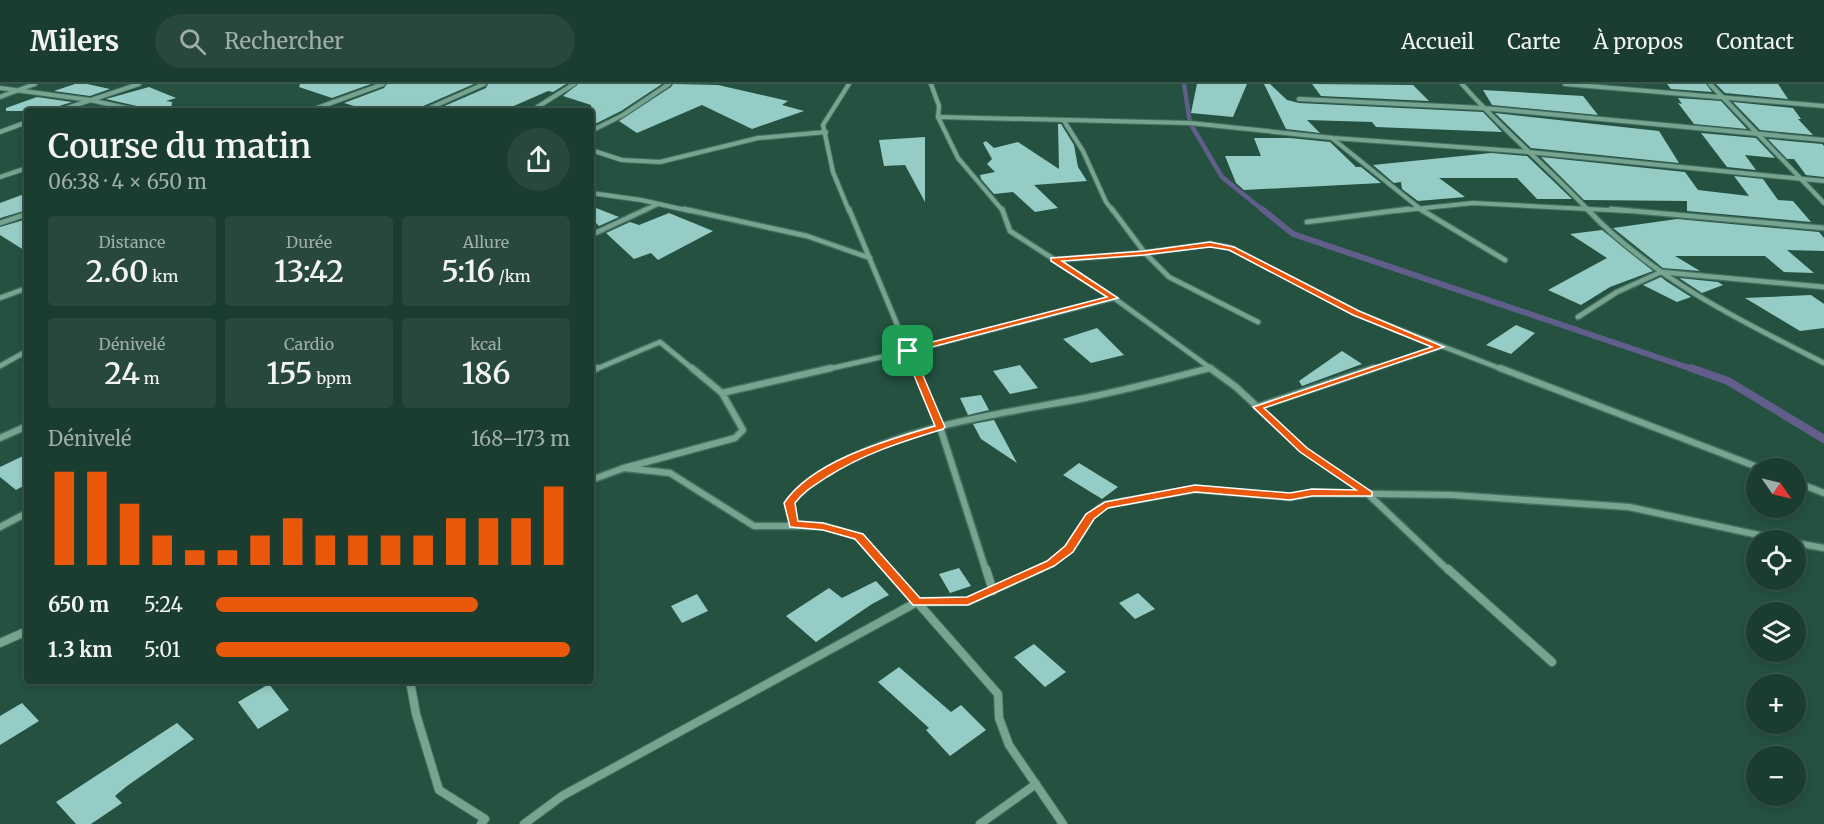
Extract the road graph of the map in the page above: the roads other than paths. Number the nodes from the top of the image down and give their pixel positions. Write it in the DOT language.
graph roads {
  1 [pos="35,84"];
  2 [pos="139,84"];
  3 [pos="383,84"];
  4 [pos="484,84"];
  5 [pos="574,84"];
  6 [pos="669,84"];
  7 [pos="849,84"];
  8 [pos="931,84"];
  9 [pos="1462,84"];
  10 [pos="1564,84"];
  11 [pos="1710,84"];
  12 [pos="0,88"];
  13 [pos="17,89"];
  14 [pos="1722,96"];
  15 [pos="0,97"];
  16 [pos="1299,99"];
  17 [pos="90,100"];
  18 [pos="1824,106"];
  19 [pos="67,108"];
  20 [pos="126,108"];
  21 [pos="317,108"];
  22 [pos="430,108"];
  23 [pos="536,108"];
  24 [pos="1483,108"];
  25 [pos="938,117"];
  26 [pos="1064,121"];
  27 [pos="24,123"];
  28 [pos="594,130"];
  29 [pos="0,132"];
  30 [pos="826,132"];
  31 [pos="1758,134"];
  32 [pos="1333,138"];
  33 [pos="1824,140"];
  34 [pos="594,151"];
  35 [pos="1528,152"];
  36 [pos="24,169"];
  37 [pos="0,177"];
  38 [pos="1801,179"];
  39 [pos="1824,181"];
  40 [pos="594,193"];
  41 [pos="1824,203"];
  42 [pos="658,204"];
  43 [pos="1586,207"];
  44 [pos="1418,208"];
  45 [pos="24,215"];
  46 [pos="1307,222"];
  47 [pos="0,224"];
  48 [pos="1824,228"];
  49 [pos="594,234"];
  50 [pos="1144,253"];
  51 [pos="870,258"];
  52 [pos="1054,260"];
  53 [pos="1505,260"];
  54 [pos="1661,272"];
  55 [pos="1824,287"];
  56 [pos="24,289"];
  57 [pos="0,298"];
  58 [pos="1114,298"];
  59 [pos="1578,317"];
  60 [pos="1258,322"];
  61 [pos="1440,347"];
  62 [pos="908,351"];
  63 [pos="24,353"];
  64 [pos="1824,363"];
  65 [pos="0,366"];
  66 [pos="1211,368"];
  67 [pos="594,370"];
  68 [pos="722,393"];
  69 [pos="1257,407"];
  70 [pos="24,427"];
  71 [pos="940,427"];
  72 [pos="0,438"];
  73 [pos="1746,463"];
  74 [pos="624,468"];
  75 [pos="594,479"];
  76 [pos="1806,486"];
  77 [pos="1824,493"];
  78 [pos="1368,494"];
  79 [pos="24,515"];
  80 [pos="794,525"];
  81 [pos="0,527"];
  82 [pos="1746,532"];
  83 [pos="1806,545"];
  84 [pos="1824,548"];
  85 [pos="993,591"];
  86 [pos="917,602"];
  87 [pos="24,632"];
  88 [pos="0,643"];
  89 [pos="1552,662"];
  90 [pos="411,684"];
  91 [pos="1036,784"];
  92 [pos="481,824"];
  93 [pos="524,824"];
  94 [pos="980,824"];
  95 [pos="1063,824"];
  1 -- 13 [label="street"];
  2 -- 17 [label="street"];
  3 -- 21 [label="street"];
  4 -- 22 [label="street"];
  5 -- 23 [label="street"];
  6 -- 28 [label="street"];
  7 -- 30 [label="street"];
  8 -- 25 [label="street"];
  9 -- 24 [label="street"];
  10 -- 14 [label="street"];
  11 -- 14 [label="street"];
  12 -- 13 [label="street"];
  13 -- 15 [label="street"];
  13 -- 17 [label="street"];
  14 -- 18 [label="street"];
  14 -- 31 [label="street"];
  16 -- 24 [label="street"];
  17 -- 19 [label="street"];
  17 -- 20 [label="street"];
  24 -- 31 [label="street"];
  24 -- 35 [label="street"];
  25 -- 26 [label="street"];
  25 -- 52 [label="street"];
  26 -- 32 [label="street"];
  26 -- 50 [label="street"];
  27 -- 29 [label="street"];
  30 -- 34 [label="street"];
  30 -- 51 [label="street"];
  31 -- 33 [label="street"];
  31 -- 38 [label="street"];
  32 -- 35 [label="street"];
  32 -- 44 [label="street"];
  35 -- 38 [label="street"];
  35 -- 43 [label="street"];
  36 -- 37 [label="street"];
  38 -- 39 [label="street"];
  38 -- 41 [label="street"];
  40 -- 42 [label="street"];
  42 -- 49 [label="street"];
  42 -- 51 [label="street"];
  43 -- 44 [label="street"];
  43 -- 48 [label="street"];
  43 -- 54 [label="street"];
  44 -- 46 [label="street"];
  44 -- 53 [label="street"];
  45 -- 47 [label="street"];
  50 -- 52 [label="street"];
  50 -- 60 [label="street"];
  50 -- 61 [label="street"];
  51 -- 62 [label="street"];
  52 -- 58 [label="street"];
  54 -- 55 [label="street"];
  54 -- 59 [label="street"];
  54 -- 64 [label="street"];
  56 -- 57 [label="street"];
  58 -- 62 [label="street"];
  58 -- 66 [label="street"];
  61 -- 69 [label="street"];
  61 -- 73 [label="street"];
  62 -- 68 [label="street"];
  62 -- 71 [label="street"];
  63 -- 65 [label="street"];
  66 -- 69 [label="street"];
  66 -- 71 [label="street"];
  67 -- 68 [label="street"];
  68 -- 74 [label="street"];
  69 -- 78 [label="street"];
  70 -- 72 [label="street"];
  71 -- 80 [label="street"];
  71 -- 85 [label="street"];
  74 -- 75 [label="street"];
  74 -- 80 [label="street"];
  76 -- 77 [label="street"];
  78 -- 82 [label="street"];
  78 -- 85 [label="street"];
  78 -- 89 [label="street"];
  79 -- 81 [label="street"];
  80 -- 86 [label="street"];
  83 -- 84 [label="street"];
  85 -- 86 [label="street"];
  86 -- 91 [label="street"];
  86 -- 93 [label="street"];
  87 -- 88 [label="street"];
  90 -- 92 [label="street"];
  91 -- 94 [label="street"];
  91 -- 95 [label="street"];
}
